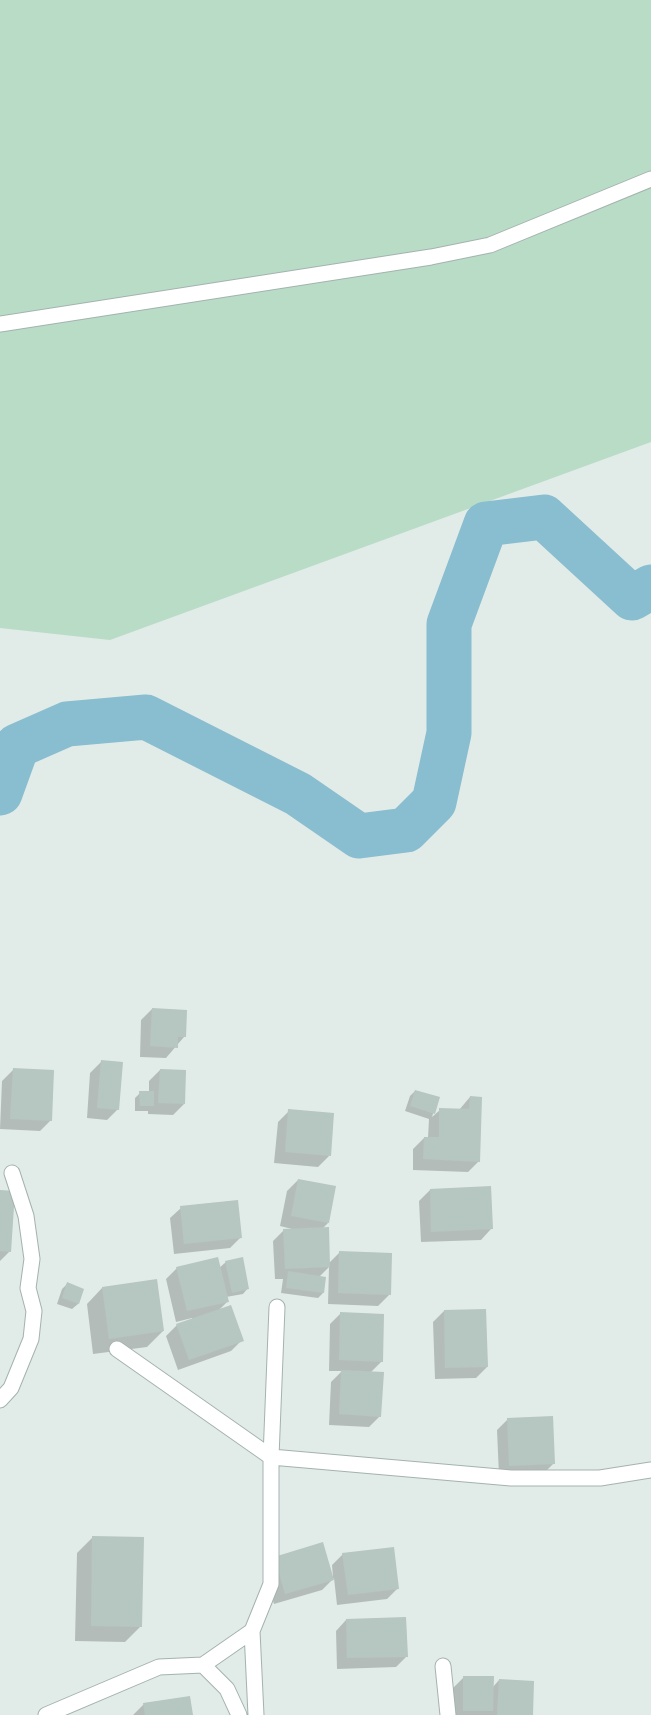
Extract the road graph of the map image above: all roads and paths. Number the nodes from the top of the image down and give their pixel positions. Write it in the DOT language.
graph roads {
  1 [pos="651,179"];
  2 [pos="0,324"];
  3 [pos="12,1173"];
  4 [pos="277,1307"];
  5 [pos="117,1349"];
  6 [pos="0,1400"];
  7 [pos="271,1457"];
  8 [pos="651,1470"];
  9 [pos="252,1631"];
  10 [pos="203,1665"];
  11 [pos="443,1666"];
  12 [pos="46,1715"];
  13 [pos="238,1715"];
  14 [pos="256,1715"];
  15 [pos="448,1715"];
  1 -- 2 [label="street"];
  3 -- 6 [label="street"];
  4 -- 7 [label="street"];
  5 -- 7 [label="street"];
  7 -- 8 [label="street"];
  7 -- 9 [label="street"];
  9 -- 10 [label="street"];
  9 -- 14 [label="street"];
  10 -- 12 [label="street"];
  10 -- 13 [label="street"];
  11 -- 15 [label="street"];
}
